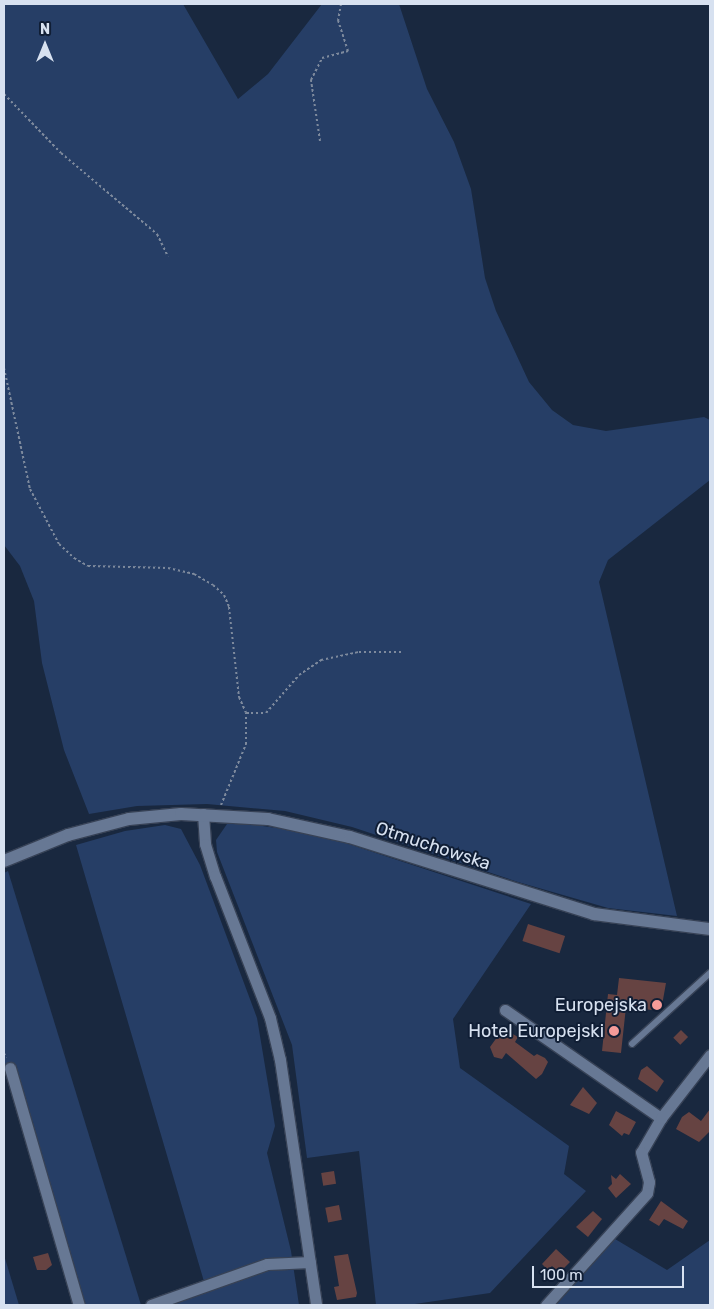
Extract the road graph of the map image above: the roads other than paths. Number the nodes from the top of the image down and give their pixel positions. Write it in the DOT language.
graph roads {
  1 [pos="204,814"];
  2 [pos="4,862"];
  3 [pos="710,929"];
  4 [pos="710,973"];
  5 [pos="505,1010"];
  6 [pos="632,1044"];
  7 [pos="710,1055"];
  8 [pos="10,1068"];
  9 [pos="661,1118"];
  10 [pos="310,1262"];
  11 [pos="79,1305"];
  12 [pos="151,1305"];
  13 [pos="316,1305"];
  14 [pos="546,1305"];
  1 -- 2 [label="main road, Otmuchowska"];
  1 -- 3 [label="main road, Otmuchowska"];
  1 -- 10 [label="street"];
  4 -- 6 [label="lane"];
  5 -- 9 [label="street"];
  7 -- 9 [label="street"];
  8 -- 11 [label="street"];
  9 -- 14 [label="street"];
  10 -- 12 [label="street"];
  10 -- 13 [label="street"];
}
